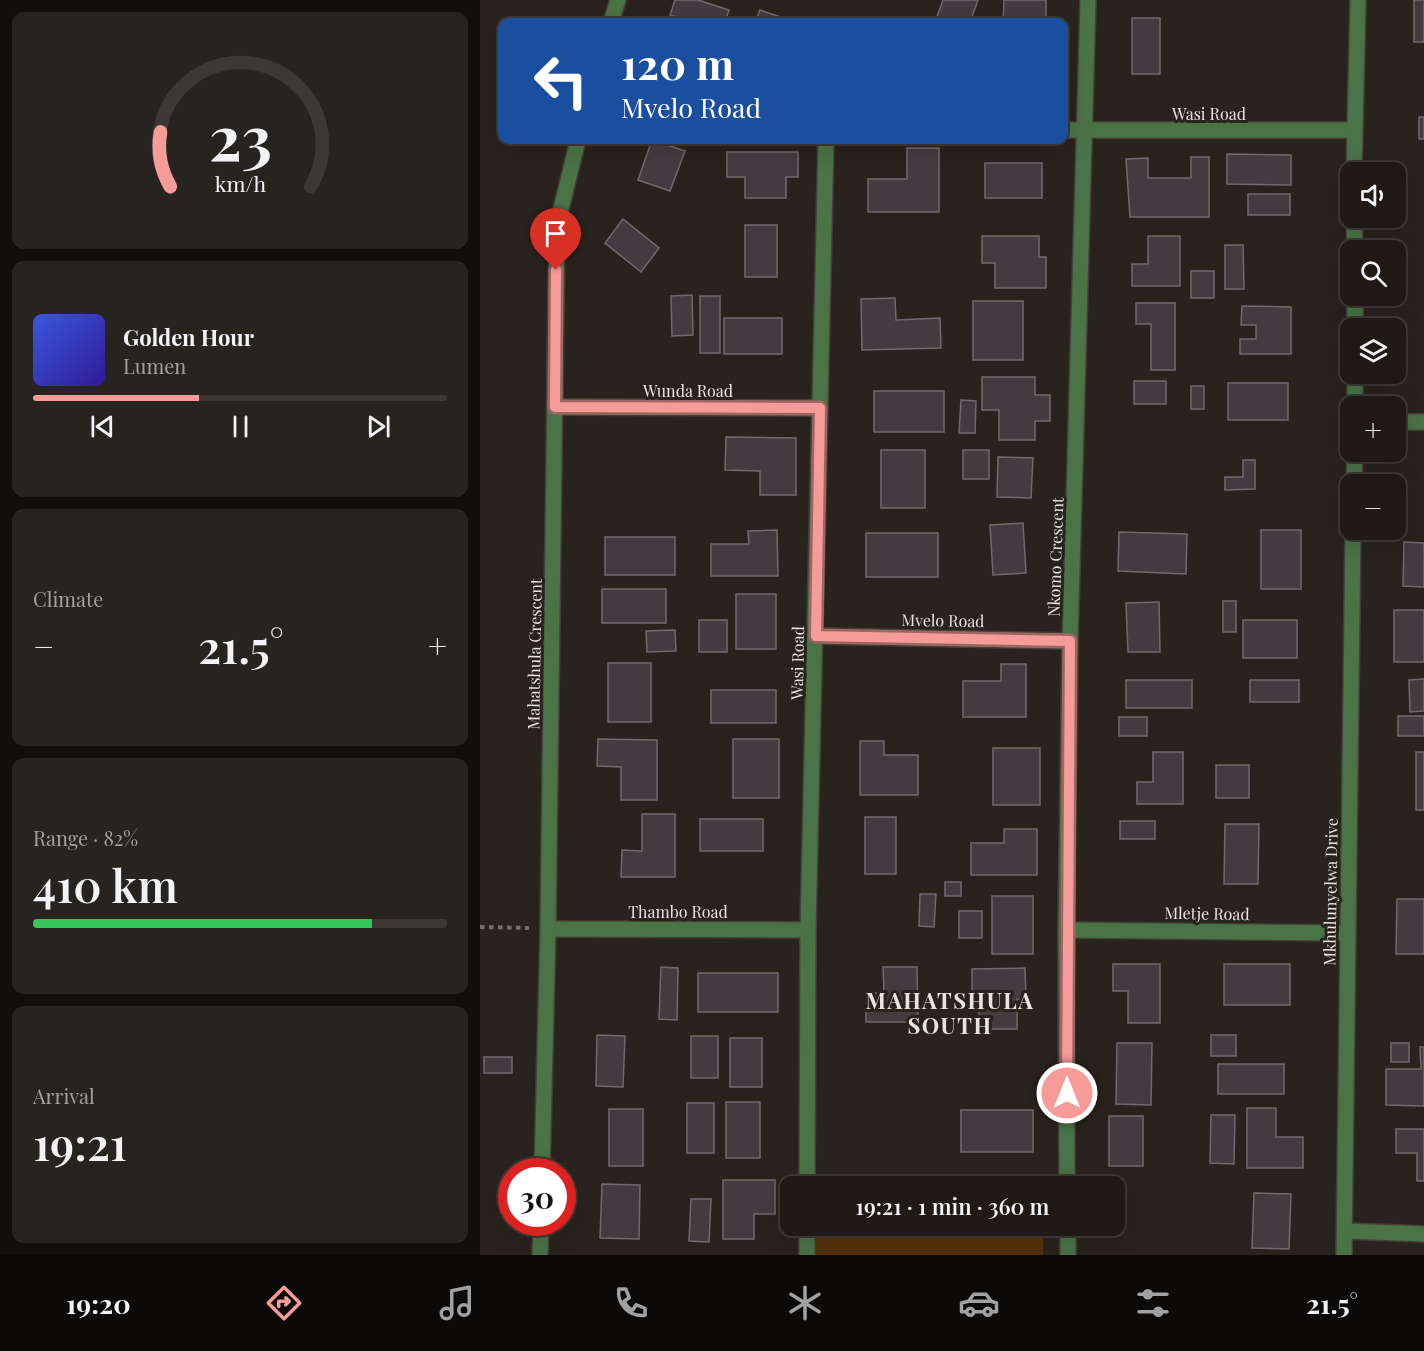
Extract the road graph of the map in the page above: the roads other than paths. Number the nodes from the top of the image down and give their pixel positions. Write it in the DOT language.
graph roads {
  1 [pos="618,0"];
  2 [pos="1088,0"];
  3 [pos="1358,0"];
  4 [pos="612,18"];
  5 [pos="1068,130"];
  6 [pos="1354,130"];
  7 [pos="1085,131"];
  8 [pos="577,144"];
  9 [pos="826,144"];
  10 [pos="1354,162"];
  11 [pos="555,407"];
  12 [pos="820,408"];
  13 [pos="1406,422"];
  14 [pos="1424,422"];
  15 [pos="1353,540"];
  16 [pos="816,636"];
  17 [pos="1070,641"];
  18 [pos="548,929"];
  19 [pos="808,930"];
  20 [pos="1066,930"];
  21 [pos="1347,933"];
  22 [pos="542,1158"];
  23 [pos="807,1176"];
  24 [pos="1067,1176"];
  25 [pos="1345,1231"];
  26 [pos="1424,1233"];
  27 [pos="541,1236"];
  28 [pos="807,1236"];
  29 [pos="1068,1236"];
  30 [pos="540,1255"];
  31 [pos="807,1255"];
  32 [pos="1068,1255"];
  33 [pos="1344,1255"];
  1 -- 4 [label="street"];
  2 -- 7 [label="street, Nkomo Crescent"];
  3 -- 6 [label="street"];
  5 -- 7 [label="street, Wasi Road"];
  6 -- 7 [label="street, Wasi Road"];
  6 -- 10 [label="street"];
  7 -- 17 [label="street, Nkomo Crescent"];
  8 -- 11 [label="street, Mahatshula Crescent"];
  9 -- 12 [label="street, Wasi Road"];
  11 -- 12 [label="street, Wunda Road"];
  11 -- 18 [label="street, Mahatshula Crescent"];
  12 -- 16 [label="street, Wasi Road"];
  13 -- 14 [label="street"];
  15 -- 21 [label="street, Mkhulunyelwa Drive"];
  16 -- 17 [label="street, Mvelo Road"];
  16 -- 19 [label="street, Wasi Road"];
  17 -- 20 [label="street, Nkomo Crescent"];
  18 -- 19 [label="street, Thambo Road"];
  18 -- 22 [label="street, Mahatshula Crescent"];
  19 -- 23 [label="street, Wasi Road"];
  20 -- 21 [label="street, Mletje Road"];
  20 -- 24 [label="street, Nkomo Crescent"];
  21 -- 25 [label="street, Mkhulunyelwa Drive"];
  25 -- 26 [label="street"];
  25 -- 33 [label="street, Mkhulunyelwa Drive"];
  27 -- 30 [label="street"];
  28 -- 31 [label="street"];
  29 -- 32 [label="street"];
}
